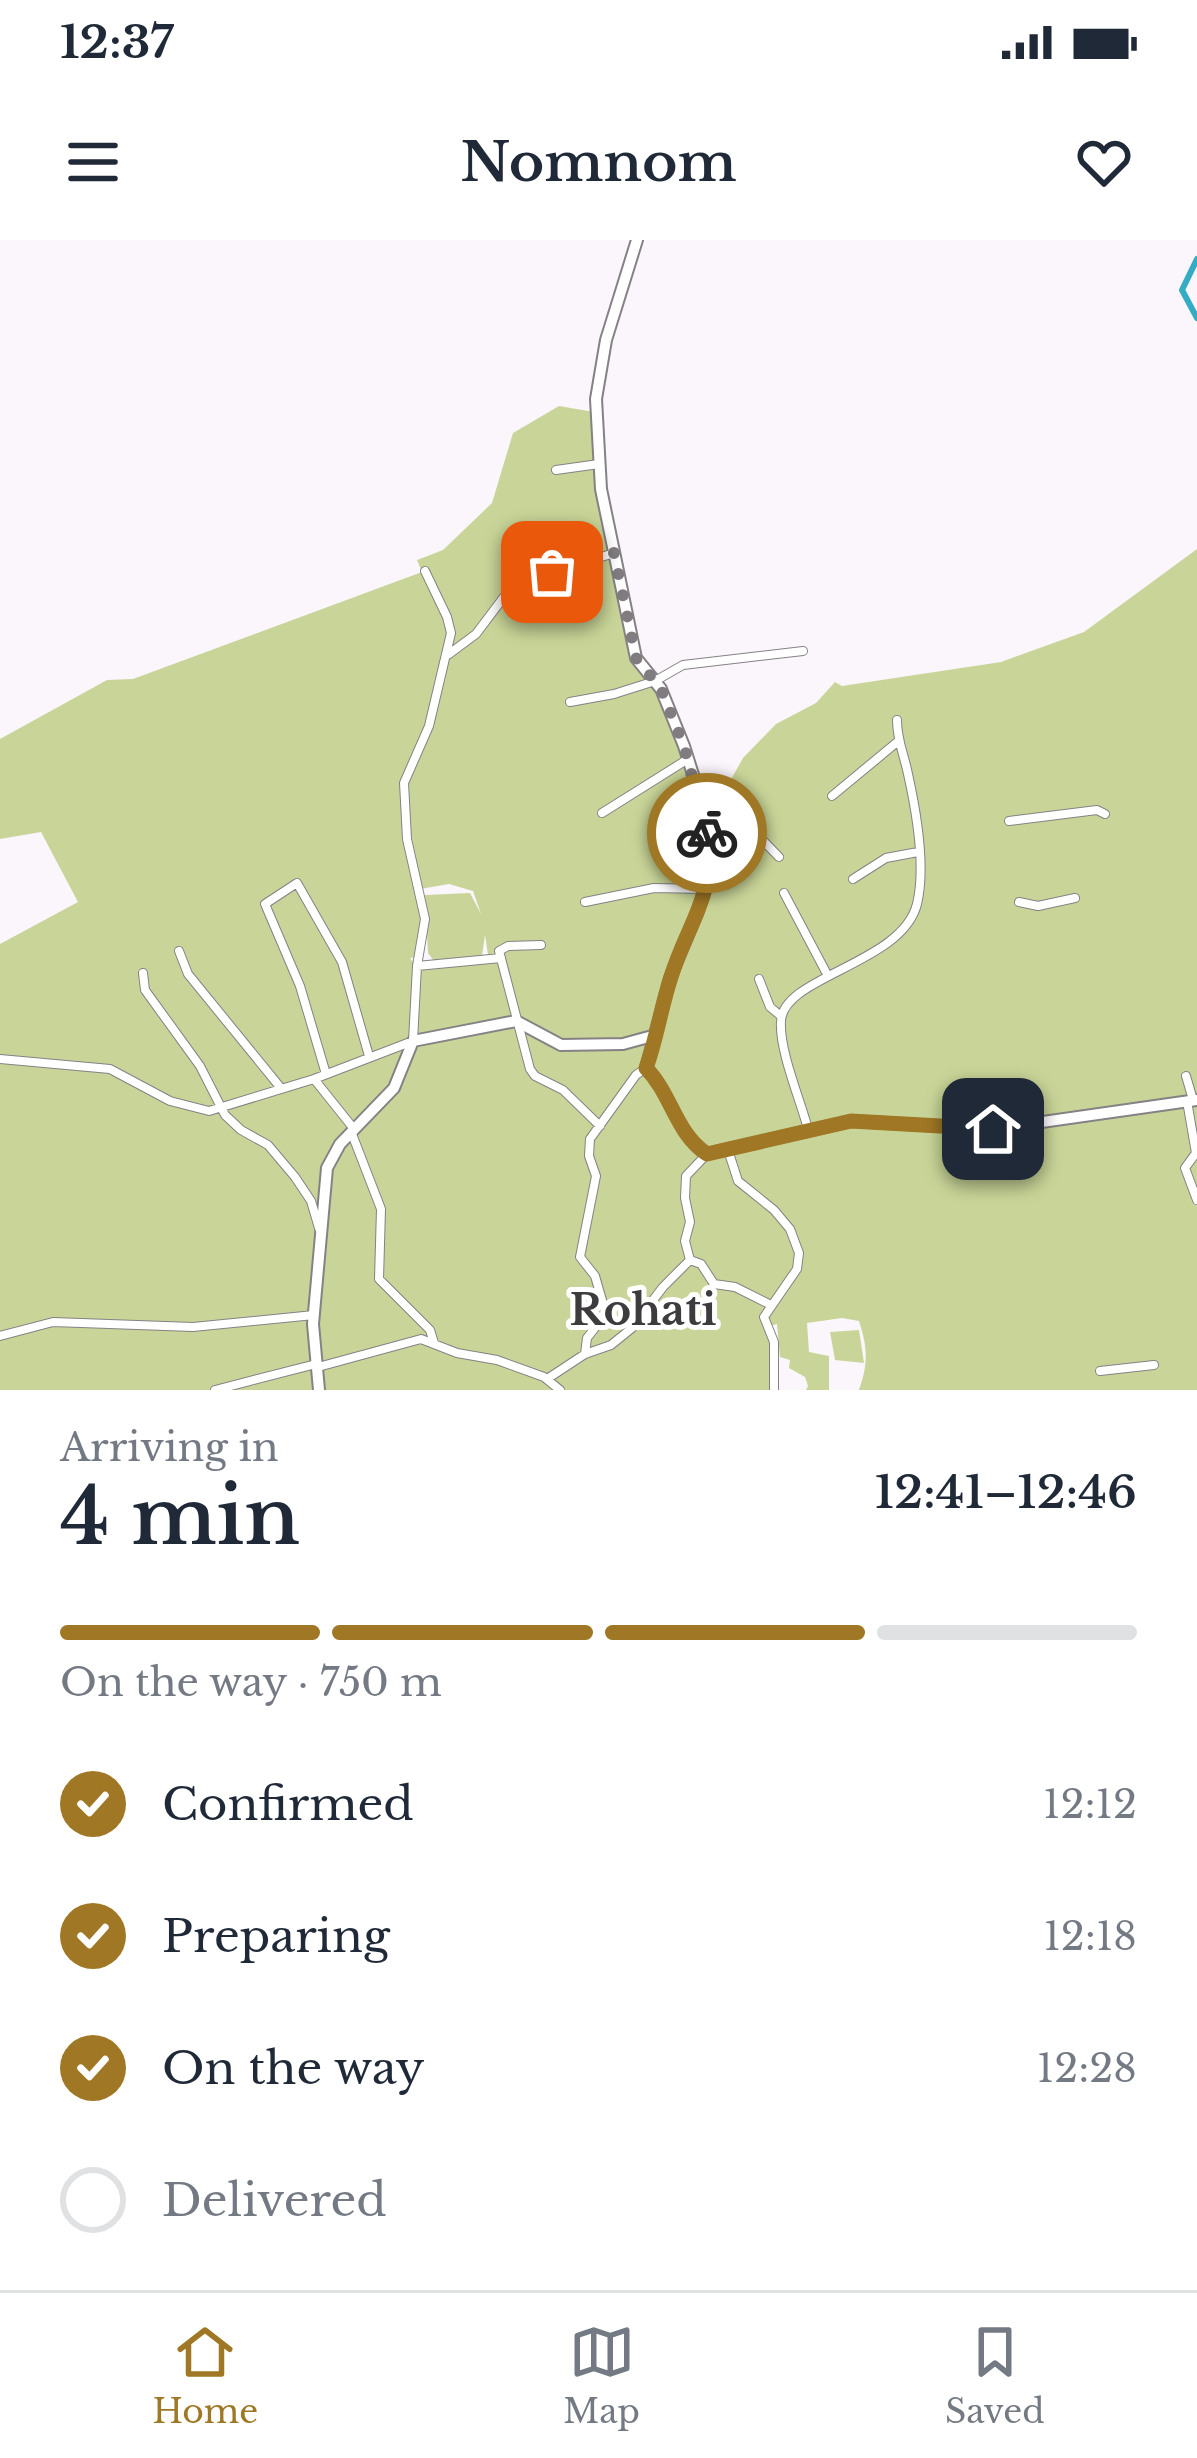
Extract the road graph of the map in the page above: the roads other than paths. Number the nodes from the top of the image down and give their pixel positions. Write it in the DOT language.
graph roads {
  1 [pos="637,240"];
  2 [pos="599,464"];
  3 [pos="556,470"];
  4 [pos="614,553"];
  5 [pos="425,572"];
  6 [pos="803,651"];
  7 [pos="448,654"];
  8 [pos="655,681"];
  9 [pos="570,702"];
  10 [pos="898,720"];
  11 [pos="897,742"];
  12 [pos="688,759"];
  13 [pos="832,796"];
  14 [pos="602,813"];
  15 [pos="1105,814"];
  16 [pos="1009,821"];
  17 [pos="918,852"];
  18 [pos="779,857"];
  19 [pos="712,864"];
  20 [pos="853,879"];
  21 [pos="706,889"];
  22 [pos="784,893"];
  23 [pos="1075,898"];
  24 [pos="586,902"];
  25 [pos="1019,902"];
  26 [pos="541,945"];
  27 [pos="179,952"];
  28 [pos="501,958"];
  29 [pos="417,966"];
  30 [pos="143,974"];
  31 [pos="828,976"];
  32 [pos="759,980"];
  33 [pos="781,1016"];
  34 [pos="516,1022"];
  35 [pos="656,1035"];
  36 [pos="413,1041"];
  37 [pos="369,1056"];
  38 [pos="0,1059"];
  39 [pos="646,1068"];
  40 [pos="326,1074"];
  41 [pos="1186,1076"];
  42 [pos="314,1079"];
  43 [pos="280,1087"];
  44 [pos="1192,1100"];
  45 [pos="221,1107"];
  46 [pos="600,1126"];
  47 [pos="808,1129"];
  48 [pos="354,1132"];
  49 [pos="728,1149"];
  50 [pos="707,1154"];
  51 [pos="1197,1200"];
  52 [pos="321,1235"];
  53 [pos="690,1260"];
  54 [pos="771,1305"];
  55 [pos="314,1315"];
  56 [pos="0,1336"];
  57 [pos="434,1343"];
  58 [pos="585,1354"];
  59 [pos="1154,1365"];
  60 [pos="316,1366"];
  61 [pos="1100,1371"];
  62 [pos="547,1379"];
  63 [pos="215,1390"];
  64 [pos="319,1390"];
  65 [pos="560,1390"];
  66 [pos="774,1390"];
  1 -- 2 [label="street"];
  2 -- 3 [label="street"];
  2 -- 4 [label="street"];
  4 -- 7 [label="street"];
  4 -- 8 [label="street"];
  5 -- 7 [label="street"];
  6 -- 8 [label="street"];
  7 -- 29 [label="street"];
  8 -- 9 [label="street"];
  8 -- 12 [label="street"];
  10 -- 11 [label="street"];
  11 -- 13 [label="street"];
  11 -- 17 [label="street"];
  12 -- 14 [label="street"];
  12 -- 19 [label="street"];
  15 -- 16 [label="street"];
  17 -- 20 [label="street"];
  17 -- 31 [label="street"];
  18 -- 19 [label="street"];
  19 -- 21 [label="street"];
  21 -- 24 [label="street"];
  21 -- 35 [label="street"];
  22 -- 31 [label="street"];
  23 -- 25 [label="street"];
  26 -- 28 [label="street"];
  27 -- 43 [label="street"];
  28 -- 29 [label="street"];
  28 -- 34 [label="street"];
  29 -- 36 [label="street"];
  30 -- 45 [label="street"];
  31 -- 33 [label="street"];
  32 -- 33 [label="street"];
  33 -- 47 [label="street"];
  34 -- 35 [label="street"];
  34 -- 36 [label="street"];
  34 -- 46 [label="street"];
  35 -- 39 [label="street"];
  36 -- 37 [label="street"];
  36 -- 48 [label="street"];
  37 -- 40 [label="street"];
  37 -- 40 [label="street"];
  38 -- 45 [label="street"];
  39 -- 46 [label="street"];
  39 -- 50 [label="street"];
  40 -- 42 [label="street"];
  41 -- 44 [label="street"];
  42 -- 43 [label="street"];
  42 -- 48 [label="street"];
  43 -- 45 [label="street"];
  44 -- 47 [label="street"];
  44 -- 51 [label="street"];
  45 -- 52 [label="street"];
  46 -- 58 [label="street"];
  47 -- 49 [label="street"];
  48 -- 52 [label="street"];
  48 -- 57 [label="street"];
  49 -- 50 [label="street"];
  49 -- 54 [label="street"];
  50 -- 53 [label="street"];
  52 -- 55 [label="street"];
  53 -- 54 [label="street"];
  53 -- 58 [label="street"];
  54 -- 66 [label="street"];
  55 -- 56 [label="street"];
  55 -- 60 [label="street"];
  57 -- 60 [label="street"];
  57 -- 62 [label="street"];
  58 -- 62 [label="street"];
  59 -- 61 [label="street"];
  60 -- 63 [label="street"];
  60 -- 64 [label="street"];
  62 -- 65 [label="street"];
}
